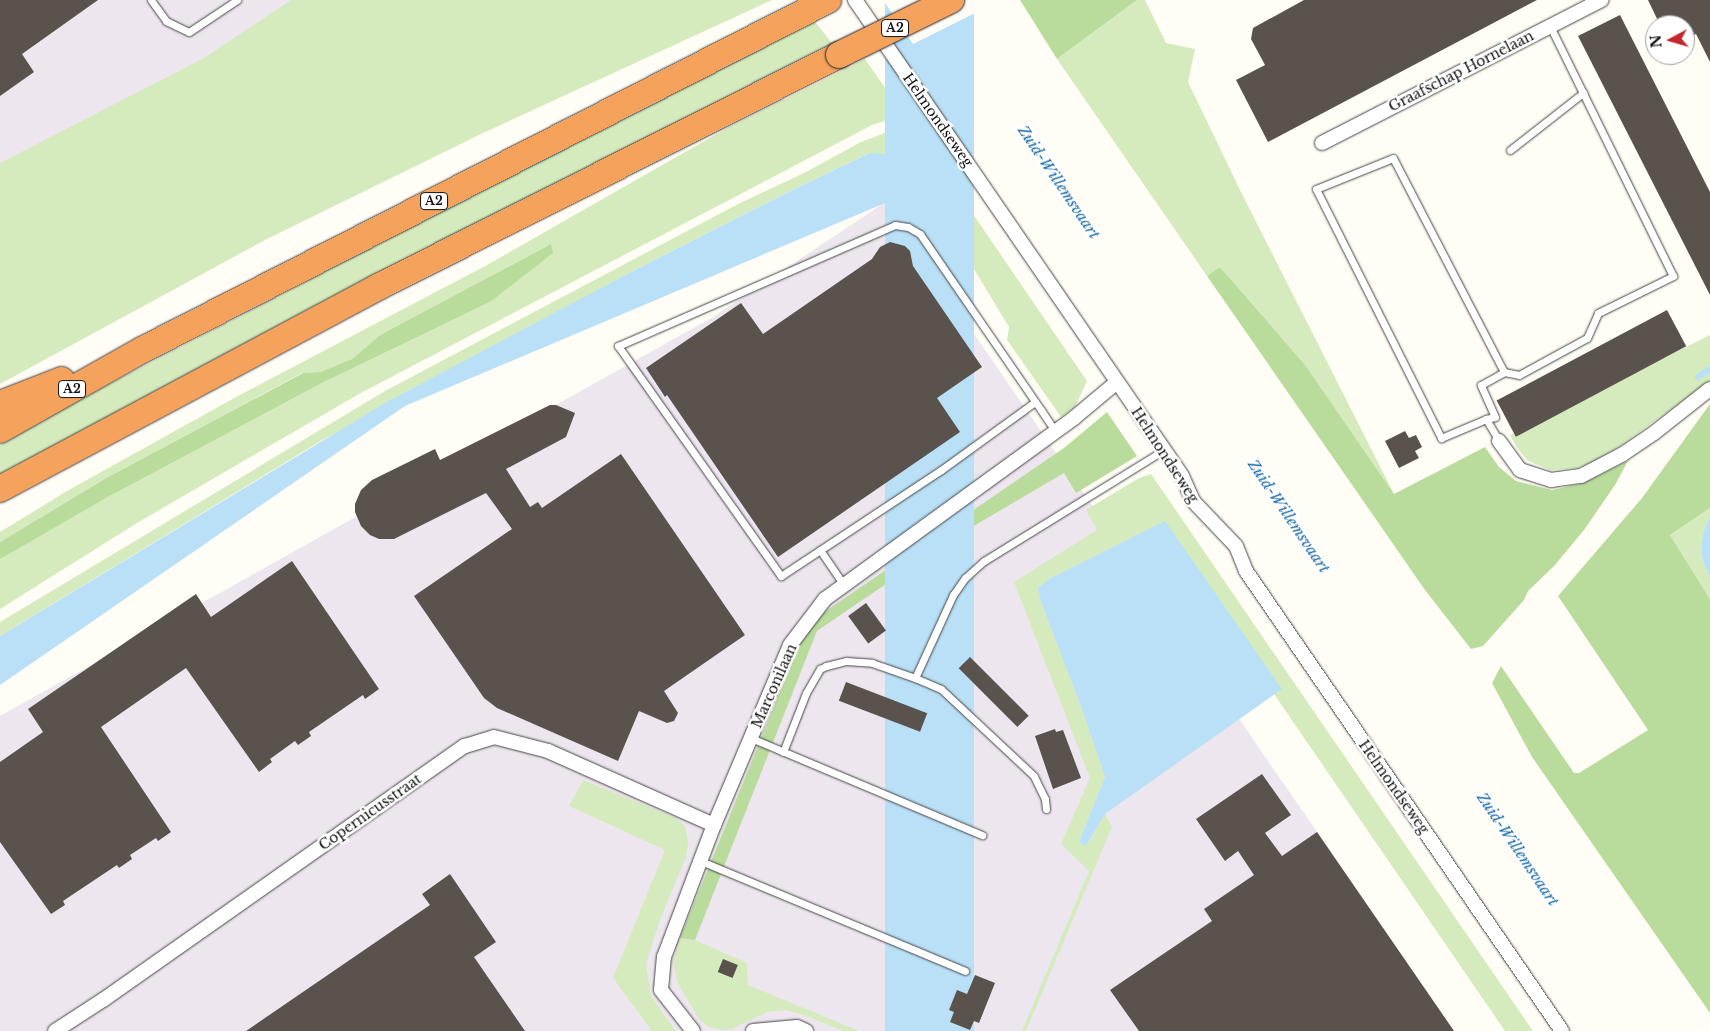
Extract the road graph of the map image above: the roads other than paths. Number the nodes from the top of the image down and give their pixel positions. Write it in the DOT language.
graph roads {
  1 [pos="151,0"];
  2 [pos="237,0"];
  3 [pos="855,0"];
  4 [pos="951,0"];
  5 [pos="1601,0"];
  6 [pos="818,5"];
  7 [pos="1550,26"];
  8 [pos="1583,93"];
  9 [pos="1322,142"];
  10 [pos="1510,150"];
  11 [pos="144,349"];
  12 [pos="1504,372"];
  13 [pos="1117,382"];
  14 [pos="1710,389"];
  15 [pos="1035,402"];
  16 [pos="0,404"];
  17 [pos="1486,419"];
  18 [pos="0,430"];
  19 [pos="1056,432"];
  20 [pos="1499,441"];
  21 [pos="1164,450"];
  22 [pos="48,462"];
  23 [pos="0,489"];
  24 [pos="0,500"];
  25 [pos="820,550"];
  26 [pos="844,585"];
  27 [pos="916,678"];
  28 [pos="751,738"];
  29 [pos="783,752"];
  30 [pos="1046,809"];
  31 [pos="714,825"];
  32 [pos="982,835"];
  33 [pos="701,861"];
  34 [pos="965,971"];
  35 [pos="55,1031"];
  36 [pos="692,1031"];
  37 [pos="753,1031"];
  38 [pos="806,1031"];
  39 [pos="1562,1031"];
  1 -- 2 [label="lane"];
  3 -- 13 [label="street, Helmondseweg"];
  4 -- 22 [label="highway, A2, bridge"];
  5 -- 7 [label="street, Graafschap Hornelaan"];
  6 -- 11 [label="highway, A2"];
  7 -- 8 [label="lane"];
  7 -- 9 [label="street, Graafschap Hornelaan"];
  8 -- 10 [label="lane"];
  8 -- 12 [label="lane"];
  11 -- 16 [label="highway, A2"];
  11 -- 18 [label="highway, A2"];
  12 -- 17 [label="lane"];
  12 -- 17 [label="lane"];
  13 -- 19 [label="street, Marconilaan"];
  13 -- 21 [label="street, Helmondseweg"];
  14 -- 20 [label="street"];
  15 -- 19 [label="lane"];
  15 -- 25 [label="lane"];
  15 -- 25 [label="lane"];
  17 -- 20 [label="lane"];
  19 -- 26 [label="street, Marconilaan"];
  21 -- 27 [label="lane"];
  21 -- 39 [label="street, Helmondseweg"];
  22 -- 23 [label="highway, A2"];
  22 -- 24 [label="highway, A2"];
  25 -- 26 [label="lane"];
  26 -- 28 [label="street, Marconilaan"];
  27 -- 29 [label="lane"];
  27 -- 30 [label="lane"];
  28 -- 29 [label="lane"];
  28 -- 31 [label="street, Marconilaan"];
  29 -- 32 [label="lane"];
  31 -- 33 [label="street, Marconilaan"];
  31 -- 35 [label="street, Copernicusstraat"];
  33 -- 34 [label="lane"];
  33 -- 36 [label="street, Marconilaan"];
  37 -- 38 [label="street"];
}
